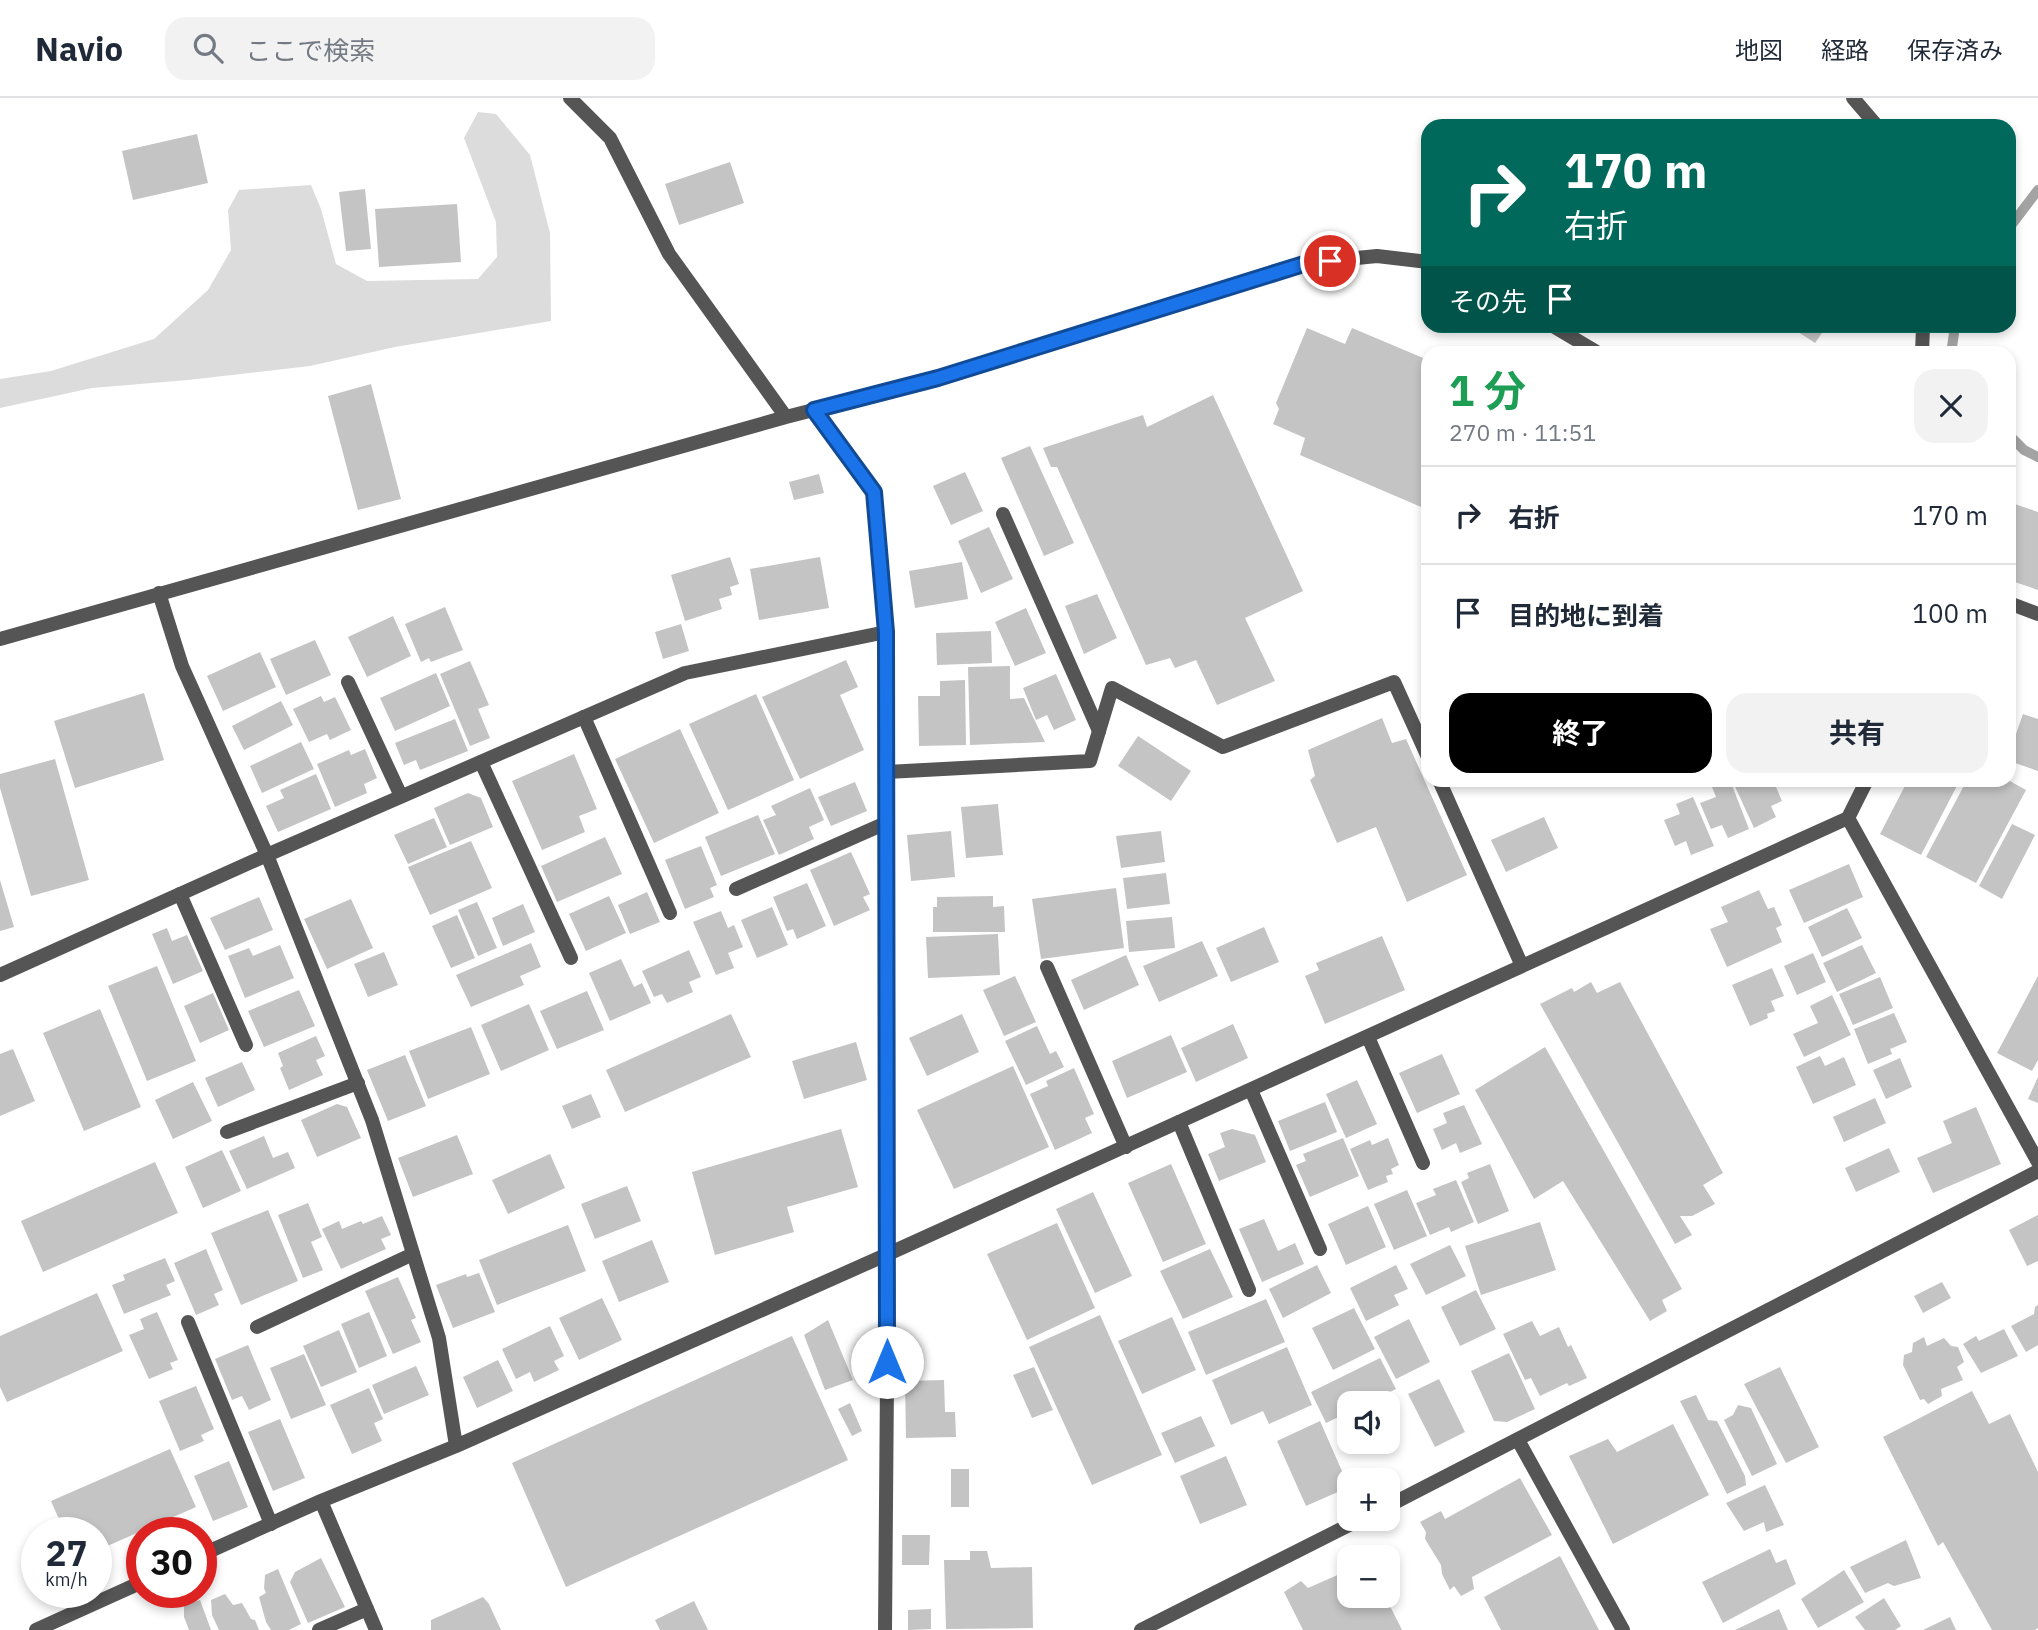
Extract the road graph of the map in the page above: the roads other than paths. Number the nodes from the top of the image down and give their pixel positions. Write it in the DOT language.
graph roads {
  1 [pos="570,98"];
  2 [pos="1853,98"];
  3 [pos="1871,119"];
  4 [pos="1421,261"];
  5 [pos="1565,333"];
  6 [pos="1587,346"];
  7 [pos="814,410"];
  8 [pos="786,417"];
  9 [pos="1003,514"];
  10 [pos="159,593"];
  11 [pos="2016,606"];
  12 [pos="2038,614"];
  13 [pos="886,632"];
  14 [pos="0,639"];
  15 [pos="348,682"];
  16 [pos="584,717"];
  17 [pos="1099,731"];
  18 [pos="1421,742"];
  19 [pos="481,762"];
  20 [pos="887,772"];
  21 [pos="1442,787"];
  22 [pos="1864,787"];
  23 [pos="401,796"];
  24 [pos="1848,818"];
  25 [pos="886,823"];
  26 [pos="268,855"];
  27 [pos="736,889"];
  28 [pos="180,894"];
  29 [pos="670,913"];
  30 [pos="571,958"];
  31 [pos="1522,966"];
  32 [pos="1047,967"];
  33 [pos="0,975"];
  34 [pos="1368,1037"];
  35 [pos="246,1045"];
  36 [pos="358,1083"];
  37 [pos="1251,1090"];
  38 [pos="1179,1122"];
  39 [pos="227,1132"];
  40 [pos="1126,1147"];
  41 [pos="2038,1162"];
  42 [pos="1423,1163"];
  43 [pos="2038,1171"];
  44 [pos="1320,1249"];
  45 [pos="413,1254"];
  46 [pos="888,1254"];
  47 [pos="1249,1290"];
  48 [pos="188,1322"];
  49 [pos="257,1327"];
  50 [pos="1518,1440"];
  51 [pos="456,1446"];
  52 [pos="1400,1500"];
  53 [pos="321,1501"];
  54 [pos="271,1524"];
  55 [pos="1337,1531"];
  56 [pos="217,1548"];
  57 [pos="126,1589"];
  58 [pos="367,1609"];
  59 [pos="36,1630"];
  60 [pos="319,1630"];
  61 [pos="376,1630"];
  62 [pos="885,1630"];
  63 [pos="1141,1630"];
  64 [pos="1623,1630"];
  1 -- 8 [label="street"];
  2 -- 3 [label="street"];
  4 -- 7 [label="street"];
  5 -- 6 [label="street"];
  7 -- 8 [label="street"];
  7 -- 13 [label="street"];
  8 -- 10 [label="street"];
  9 -- 17 [label="street"];
  10 -- 14 [label="street"];
  10 -- 26 [label="street"];
  11 -- 12 [label="street"];
  13 -- 16 [label="street"];
  13 -- 20 [label="street"];
  15 -- 23 [label="street"];
  16 -- 19 [label="street"];
  16 -- 29 [label="street"];
  17 -- 18 [label="street"];
  17 -- 20 [label="street"];
  19 -- 23 [label="street"];
  19 -- 30 [label="street"];
  20 -- 25 [label="street"];
  21 -- 31 [label="street"];
  22 -- 24 [label="street"];
  23 -- 26 [label="street"];
  24 -- 31 [label="street"];
  24 -- 41 [label="street"];
  25 -- 27 [label="street"];
  25 -- 46 [label="street"];
  26 -- 28 [label="street"];
  26 -- 36 [label="street"];
  28 -- 33 [label="street"];
  28 -- 35 [label="street"];
  31 -- 34 [label="street"];
  32 -- 40 [label="street"];
  34 -- 37 [label="street"];
  34 -- 42 [label="street"];
  36 -- 39 [label="street"];
  36 -- 45 [label="street"];
  37 -- 38 [label="street"];
  37 -- 44 [label="street"];
  38 -- 40 [label="street"];
  38 -- 47 [label="street"];
  40 -- 46 [label="street"];
  43 -- 50 [label="street"];
  45 -- 49 [label="street"];
  45 -- 51 [label="street"];
  46 -- 51 [label="street"];
  46 -- 62 [label="street"];
  48 -- 54 [label="street"];
  50 -- 52 [label="street"];
  50 -- 64 [label="street"];
  51 -- 53 [label="street"];
  53 -- 54 [label="street"];
  53 -- 58 [label="street"];
  54 -- 56 [label="street"];
  55 -- 63 [label="street"];
  57 -- 59 [label="street"];
  58 -- 60 [label="street"];
  58 -- 61 [label="street"];
}
